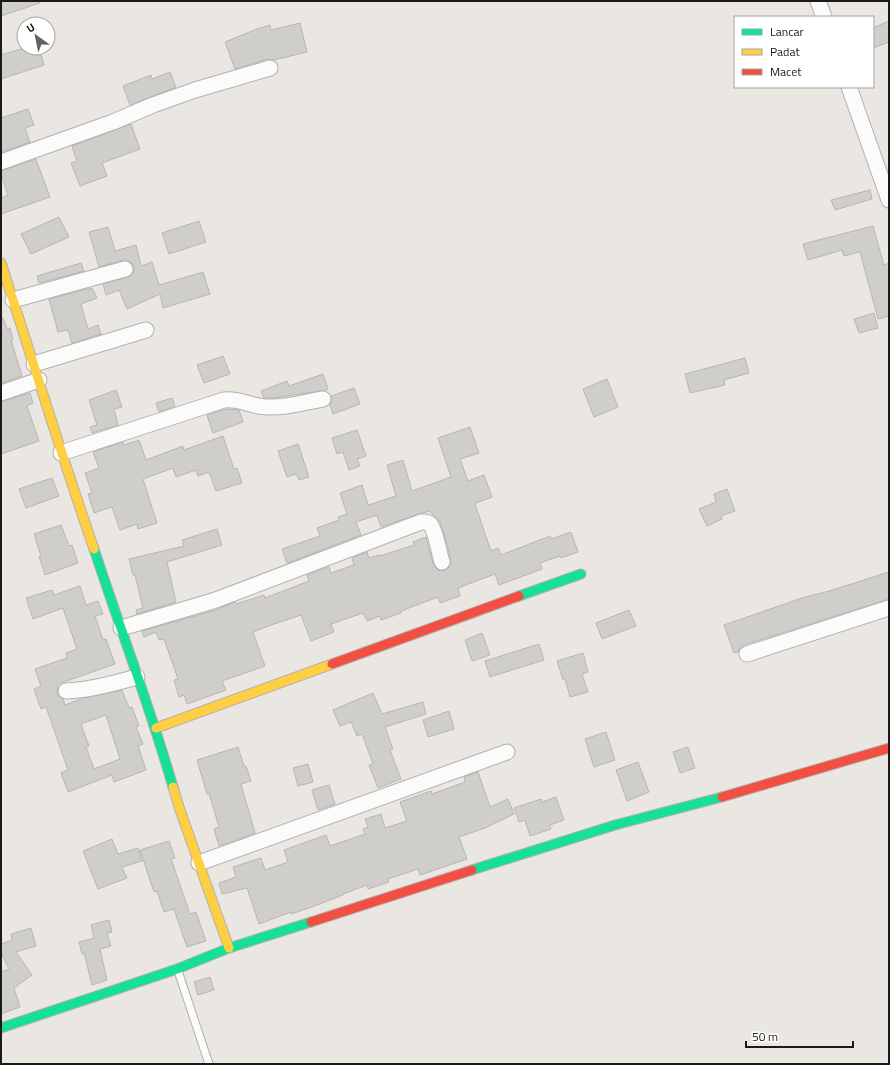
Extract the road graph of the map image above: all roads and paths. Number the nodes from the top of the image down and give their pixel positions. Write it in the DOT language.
graph roads {
  1 [pos="818,1"];
  2 [pos="824,16"];
  3 [pos="270,68"];
  4 [pos="849,88"];
  5 [pos="1,162"];
  6 [pos="889,200"];
  7 [pos="1,263"];
  8 [pos="125,269"];
  9 [pos="13,300"];
  10 [pos="146,330"];
  11 [pos="34,364"];
  12 [pos="39,380"];
  13 [pos="1,393"];
  14 [pos="323,399"];
  15 [pos="61,453"];
  16 [pos="442,562"];
  17 [pos="580,574"];
  18 [pos="889,608"];
  19 [pos="121,628"];
  20 [pos="748,654"];
  21 [pos="137,677"];
  22 [pos="66,691"];
  23 [pos="156,728"];
  24 [pos="889,748"];
  25 [pos="507,752"];
  26 [pos="199,863"];
  27 [pos="229,948"];
  28 [pos="177,969"];
  29 [pos="1,1028"];
  30 [pos="209,1064"];
  1 -- 2 [label="street"];
  3 -- 5 [label="street"];
  4 -- 6 [label="street"];
  7 -- 9 [label="street"];
  8 -- 9 [label="street"];
  9 -- 11 [label="street"];
  10 -- 11 [label="street"];
  11 -- 12 [label="street"];
  12 -- 13 [label="street"];
  12 -- 15 [label="street"];
  14 -- 15 [label="street"];
  15 -- 19 [label="street"];
  16 -- 19 [label="street"];
  17 -- 23 [label="street"];
  18 -- 20 [label="street"];
  19 -- 21 [label="street"];
  21 -- 22 [label="street"];
  21 -- 23 [label="street"];
  23 -- 26 [label="street"];
  24 -- 27 [label="street"];
  25 -- 26 [label="street"];
  26 -- 27 [label="street"];
  27 -- 28 [label="street"];
  28 -- 29 [label="street"];
  28 -- 30 [label="lane"];
}
